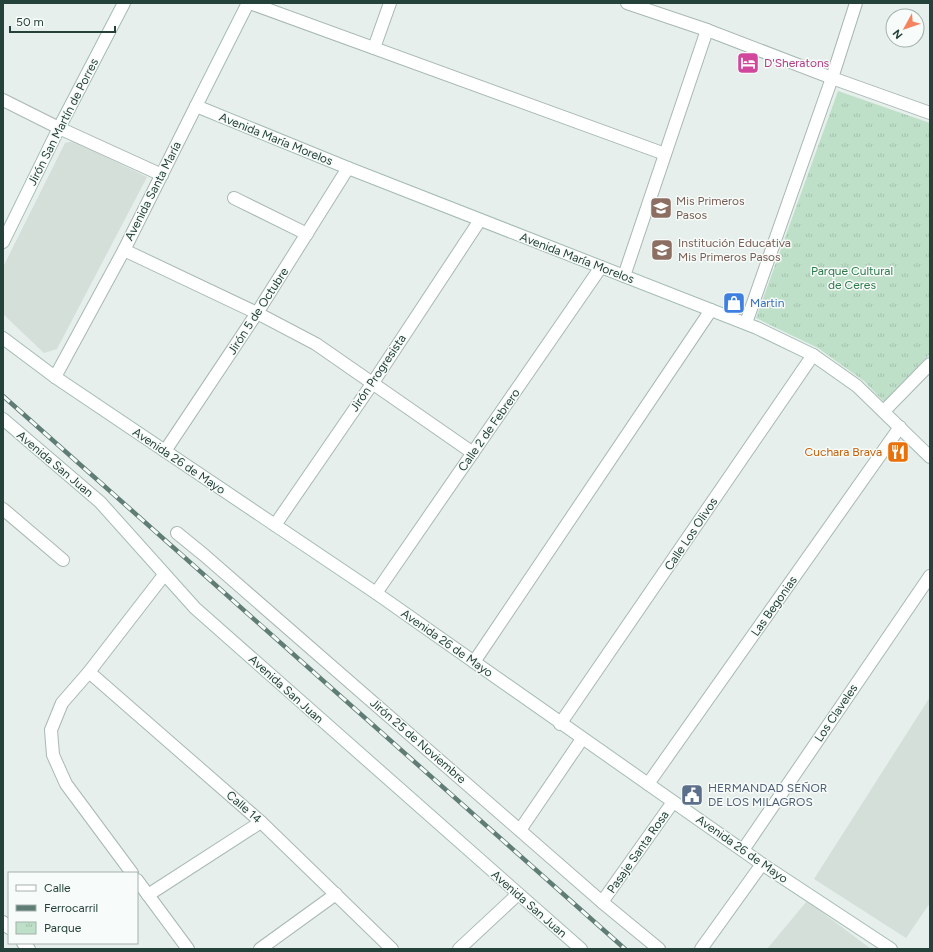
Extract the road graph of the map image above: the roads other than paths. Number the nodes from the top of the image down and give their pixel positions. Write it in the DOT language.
graph roads {
  1 [pos="124,3"];
  2 [pos="249,3"];
  3 [pos="390,3"];
  4 [pos="626,3"];
  5 [pos="856,3"];
  6 [pos="707,30"];
  7 [pos="374,48"];
  8 [pos="832,78"];
  9 [pos="3,100"];
  10 [pos="196,106"];
  11 [pos="930,113"];
  12 [pos="59,128"];
  13 [pos="665,154"];
  14 [pos="348,168"];
  15 [pos="162,175"];
  16 [pos="234,198"];
  17 [pos="480,220"];
  18 [pos="306,234"];
  19 [pos="3,242"];
  20 [pos="124,250"];
  21 [pos="601,267"];
  22 [pos="624,276"];
  23 [pos="711,310"];
  24 [pos="257,313"];
  25 [pos="746,323"];
  26 [pos="5,343"];
  27 [pos="813,355"];
  28 [pos="930,364"];
  29 [pos="55,377"];
  30 [pos="372,384"];
  31 [pos="884,411"];
  32 [pos="3,419"];
  33 [pos="900,427"];
  34 [pos="165,451"];
  35 [pos="473,453"];
  36 [pos="930,457"];
  37 [pos="3,509"];
  38 [pos="275,524"];
  39 [pos="177,533"];
  40 [pos="63,560"];
  41 [pos="164,575"];
  42 [pos="930,576"];
  43 [pos="376,593"];
  44 [pos="474,662"];
  45 [pos="89,672"];
  46 [pos="560,724"];
  47 [pos="582,739"];
  48 [pos="648,784"];
  49 [pos="673,802"];
  50 [pos="261,822"];
  51 [pos="520,830"];
  52 [pos="743,850"];
  53 [pos="762,864"];
  54 [pos="131,872"];
  55 [pos="138,881"];
  56 [pos="336,894"];
  57 [pos="518,894"];
  58 [pos="148,895"];
  59 [pos="602,902"];
  60 [pos="188,949"];
  61 [pos="260,949"];
  62 [pos="392,949"];
  63 [pos="459,949"];
  64 [pos="581,949"];
  65 [pos="659,949"];
  66 [pos="701,949"];
  67 [pos="891,949"];
  1 -- 12 [label="street, Jirón San Martín de Porres"];
  2 -- 7 [label="street"];
  2 -- 10 [label="street, Avenida Santa María"];
  3 -- 7 [label="street"];
  4 -- 6 [label="street"];
  5 -- 8 [label="street"];
  6 -- 8 [label="street"];
  6 -- 13 [label="street"];
  7 -- 13 [label="street"];
  8 -- 11 [label="street"];
  8 -- 25 [label="street"];
  9 -- 12 [label="street"];
  10 -- 14 [label="street, Avenida María Morelos"];
  10 -- 15 [label="street, Avenida Santa María"];
  12 -- 15 [label="street"];
  12 -- 19 [label="street, Jirón San Martín de Porres"];
  13 -- 22 [label="street"];
  14 -- 17 [label="street, Avenida María Morelos"];
  14 -- 18 [label="street, Jirón 5 de Octubre"];
  15 -- 20 [label="street, Avenida Santa María"];
  16 -- 18 [label="street"];
  17 -- 21 [label="street, Avenida María Morelos"];
  17 -- 30 [label="street, Jirón Progresista"];
  18 -- 24 [label="street, Jirón 5 de Octubre"];
  20 -- 24 [label="street"];
  20 -- 29 [label="street, Avenida Santa María"];
  21 -- 22 [label="street, Avenida María Morelos"];
  21 -- 35 [label="street, Calle 2 de Febrero"];
  22 -- 23 [label="street, Avenida María Morelos"];
  23 -- 25 [label="street, Avenida María Morelos"];
  23 -- 44 [label="street"];
  24 -- 30 [label="street"];
  24 -- 34 [label="street, Jirón 5 de Octubre"];
  25 -- 27 [label="street, Avenida María Morelos"];
  26 -- 29 [label="street, Avenida 26 de Mayo"];
  27 -- 31 [label="street, Avenida María Morelos"];
  27 -- 46 [label="street, Calle Los Olivos"];
  28 -- 31 [label="street"];
  29 -- 34 [label="street, Avenida 26 de Mayo"];
  30 -- 35 [label="street"];
  30 -- 38 [label="street, Jirón Progresista"];
  31 -- 33 [label="street, Avenida María Morelos"];
  32 -- 41 [label="street, Avenida San Juan"];
  33 -- 36 [label="street, Avenida María Morelos"];
  33 -- 48 [label="street, Las Begonias"];
  34 -- 38 [label="street, Avenida 26 de Mayo"];
  35 -- 43 [label="street, Calle 2 de Febrero"];
  37 -- 40 [label="street"];
  38 -- 43 [label="street, Avenida 26 de Mayo"];
  39 -- 51 [label="street, Jirón 25 de Noviembre"];
  41 -- 45 [label="street"];
  41 -- 57 [label="street, Avenida San Juan"];
  42 -- 52 [label="street, Los Claveles"];
  43 -- 44 [label="street, Avenida 26 de Mayo"];
  44 -- 46 [label="street, Avenida 26 de Mayo"];
  45 -- 50 [label="street, Calle 14"];
  45 -- 54 [label="street"];
  46 -- 47 [label="street, Avenida 26 de Mayo"];
  47 -- 48 [label="street, Avenida 26 de Mayo"];
  47 -- 51 [label="street"];
  48 -- 49 [label="street, Avenida 26 de Mayo"];
  49 -- 52 [label="street, Avenida 26 de Mayo"];
  49 -- 59 [label="street, Pasaje Santa Rosa"];
  50 -- 56 [label="street, Calle 14"];
  50 -- 58 [label="street"];
  51 -- 59 [label="street, Jirón 25 de Noviembre"];
  52 -- 53 [label="street, Avenida 26 de Mayo"];
  53 -- 66 [label="street"];
  53 -- 67 [label="street, Avenida 26 de Mayo"];
  55 -- 58 [label="street"];
  56 -- 61 [label="street"];
  56 -- 62 [label="street, Calle 14"];
  57 -- 63 [label="street"];
  57 -- 64 [label="street, Avenida San Juan"];
  58 -- 60 [label="street"];
  59 -- 65 [label="street, Jirón 25 de Noviembre"];
}
